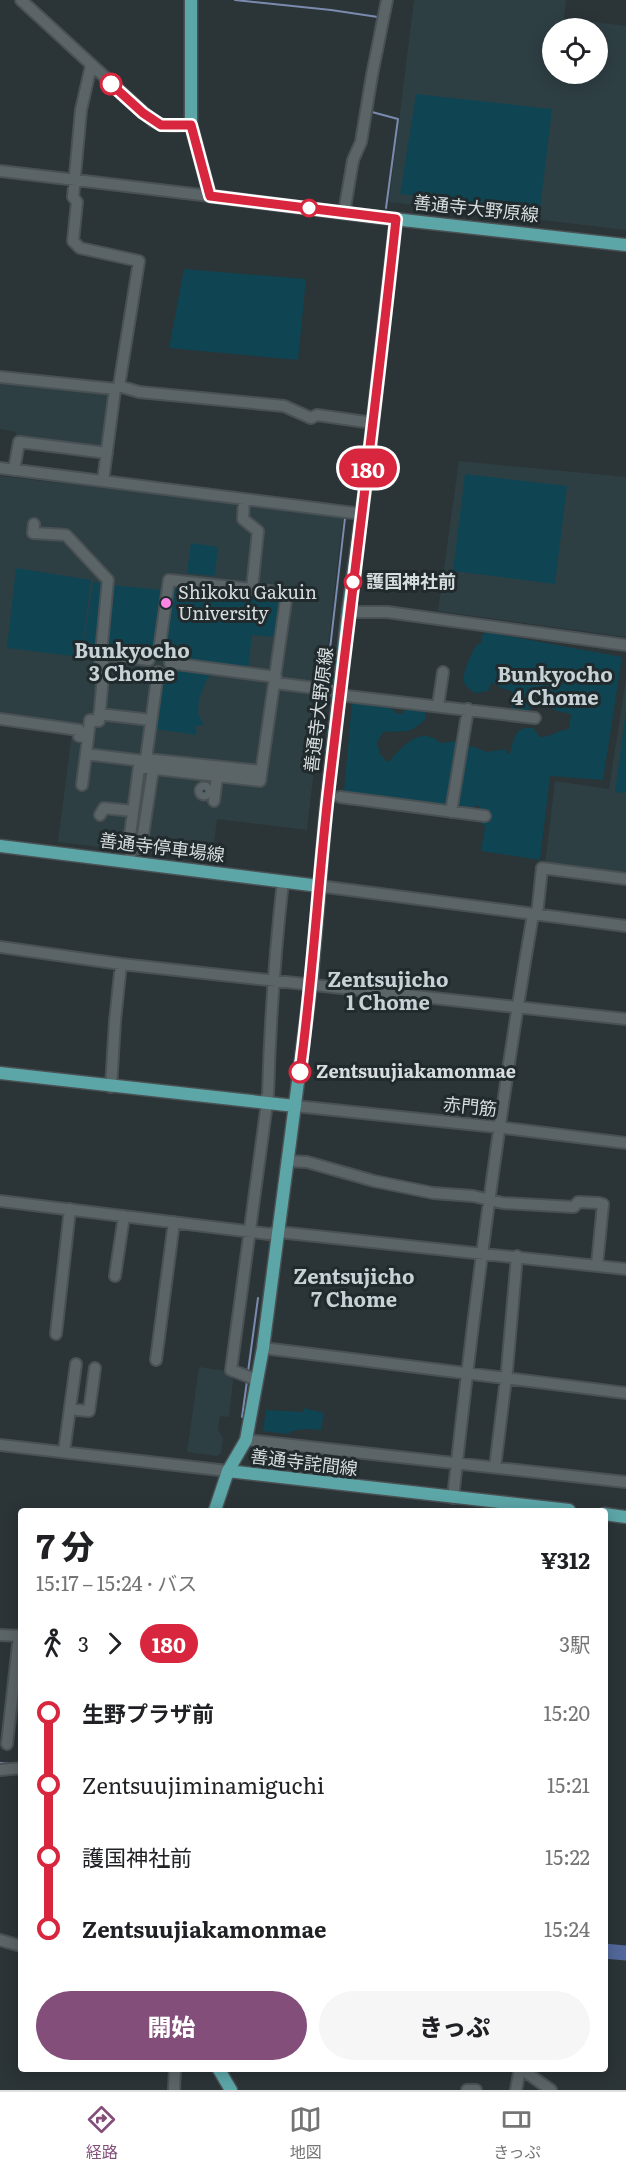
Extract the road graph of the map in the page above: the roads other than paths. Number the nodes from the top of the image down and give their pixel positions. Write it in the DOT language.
graph roads {
  1 [pos="21,0"];
  2 [pos="191,0"];
  3 [pos="387,0"];
  4 [pos="91,66"];
  5 [pos="191,125"];
  6 [pos="0,171"];
  7 [pos="75,180"];
  8 [pos="210,196"];
  9 [pos="344,213"];
  10 [pos="396,219"];
  11 [pos="626,245"];
  12 [pos="0,377"];
  13 [pos="117,388"];
  14 [pos="373,423"];
  15 [pos="107,453"];
  16 [pos="0,468"];
  17 [pos="14,470"];
  18 [pos="103,481"];
  19 [pos="244,499"];
  20 [pos="362,514"];
  21 [pos="34,525"];
  22 [pos="252,589"];
  23 [pos="348,612"];
  24 [pos="626,645"];
  25 [pos="159,651"];
  26 [pos="101,654"];
  27 [pos="149,660"];
  28 [pos="170,663"];
  29 [pos="158,672"];
  30 [pos="443,672"];
  31 [pos="275,680"];
  32 [pos="332,690"];
  33 [pos="347,696"];
  34 [pos="438,706"];
  35 [pos="468,710"];
  36 [pos="99,714"];
  37 [pos="535,718"];
  38 [pos="0,719"];
  39 [pos="151,720"];
  40 [pos="88,738"];
  41 [pos="86,754"];
  42 [pos="145,764"];
  43 [pos="210,772"];
  44 [pos="82,785"];
  45 [pos="135,794"];
  46 [pos="205,794"];
  47 [pos="149,795"];
  48 [pos="339,797"];
  49 [pos="133,811"];
  50 [pos="451,812"];
  51 [pos="100,815"];
  52 [pos="485,816"];
  53 [pos="129,843"];
  54 [pos="0,846"];
  55 [pos="130,862"];
  56 [pos="626,879"];
  57 [pos="283,881"];
  58 [pos="319,886"];
  59 [pos="535,915"];
  60 [pos="626,926"];
  61 [pos="0,947"];
  62 [pos="122,964"];
  63 [pos="274,980"];
  64 [pos="311,984"];
  65 [pos="517,1008"];
  66 [pos="626,1019"];
  67 [pos="0,1073"];
  68 [pos="111,1086"];
  69 [pos="265,1102"];
  70 [pos="295,1106"];
  71 [pos="502,1120"];
  72 [pos="626,1143"];
  73 [pos="287,1161"];
  74 [pos="0,1201"];
  75 [pos="490,1201"];
  76 [pos="70,1209"];
  77 [pos="124,1216"];
  78 [pos="174,1222"];
  79 [pos="249,1231"];
  80 [pos="278,1232"];
  81 [pos="483,1252"];
  82 [pos="517,1256"];
  83 [pos="597,1265"];
  84 [pos="626,1269"];
  85 [pos="115,1276"];
  86 [pos="56,1334"];
  87 [pos="263,1348"];
  88 [pos="156,1360"];
  89 [pos="76,1364"];
  90 [pos="95,1368"];
  91 [pos="466,1373"];
  92 [pos="506,1378"];
  93 [pos="257,1380"];
  94 [pos="626,1393"];
  95 [pos="246,1440"];
  96 [pos="0,1444"];
  97 [pos="68,1453"];
  98 [pos="456,1465"];
  99 [pos="495,1467"];
  100 [pos="228,1472"];
  101 [pos="626,1482"];
  102 [pos="453,1498"];
  103 [pos="216,1508"];
  104 [pos="550,1508"];
  105 [pos="608,1515"];
  106 [pos="626,1517"];
  107 [pos="0,1635"];
  108 [pos="18,1636"];
  109 [pos="18,1654"];
  110 [pos="8,1744"];
  111 [pos="18,1768"];
  112 [pos="0,1770"];
  113 [pos="0,1940"];
  114 [pos="18,1945"];
  115 [pos="175,2072"];
  116 [pos="220,2072"];
  117 [pos="519,2072"];
  118 [pos="526,2072"];
  119 [pos="174,2090"];
  120 [pos="231,2090"];
  121 [pos="467,2090"];
  122 [pos="476,2090"];
  123 [pos="516,2090"];
  124 [pos="551,2090"];
  1 -- 4 [label="street"];
  2 -- 5 [label="main road"];
  3 -- 9 [label="street"];
  4 -- 5 [label="street"];
  4 -- 7 [label="street"];
  5 -- 8 [label="main road"];
  6 -- 7 [label="street"];
  7 -- 8 [label="street"];
  7 -- 13 [label="street"];
  8 -- 9 [label="main road"];
  9 -- 10 [label="main road"];
  10 -- 11 [label="main road, 善通寺大野原線"];
  10 -- 14 [label="main road, 善通寺大野原線"];
  12 -- 13 [label="street"];
  13 -- 14 [label="street"];
  13 -- 15 [label="street"];
  14 -- 20 [label="main road, 善通寺大野原線"];
  15 -- 17 [label="street"];
  15 -- 18 [label="street"];
  16 -- 17 [label="street"];
  17 -- 18 [label="street"];
  18 -- 19 [label="street"];
  19 -- 20 [label="street"];
  19 -- 22 [label="street"];
  20 -- 23 [label="main road, 善通寺大野原線"];
  21 -- 26 [label="street"];
  22 -- 25 [label="street"];
  22 -- 31 [label="street"];
  23 -- 24 [label="street"];
  23 -- 58 [label="main road, 善通寺大野原線"];
  26 -- 27 [label="street"];
  26 -- 36 [label="street"];
  28 -- 31 [label="street"];
  29 -- 39 [label="street"];
  30 -- 34 [label="street"];
  31 -- 32 [label="street"];
  31 -- 43 [label="street"];
  33 -- 34 [label="street"];
  34 -- 35 [label="street"];
  35 -- 37 [label="street"];
  35 -- 50 [label="street"];
  36 -- 39 [label="street"];
  36 -- 40 [label="street"];
  38 -- 40 [label="street"];
  39 -- 42 [label="street"];
  40 -- 41 [label="street"];
  41 -- 42 [label="street"];
  41 -- 44 [label="street"];
  42 -- 43 [label="street"];
  42 -- 45 [label="street"];
  42 -- 47 [label="street"];
  43 -- 46 [label="street"];
  45 -- 47 [label="street"];
  45 -- 49 [label="street"];
  47 -- 55 [label="street"];
  48 -- 50 [label="street"];
  49 -- 51 [label="street"];
  49 -- 53 [label="street"];
  50 -- 52 [label="street"];
  54 -- 55 [label="main road, 善通寺停車場線"];
  55 -- 57 [label="main road, 善通寺停車場線"];
  56 -- 59 [label="street"];
  57 -- 58 [label="main road, 善通寺停車場線"];
  57 -- 63 [label="street"];
  58 -- 59 [label="street"];
  58 -- 64 [label="main road, 善通寺大野原線"];
  59 -- 60 [label="street"];
  59 -- 65 [label="street"];
  61 -- 62 [label="street"];
  62 -- 63 [label="street"];
  62 -- 68 [label="street"];
  63 -- 64 [label="street"];
  63 -- 69 [label="street"];
  64 -- 65 [label="street"];
  64 -- 70 [label="main road, 善通寺大野原線"];
  65 -- 66 [label="street"];
  65 -- 71 [label="street"];
  67 -- 68 [label="main road"];
  68 -- 69 [label="main road"];
  69 -- 70 [label="main road"];
  69 -- 79 [label="street"];
  70 -- 71 [label="street, 赤門筋"];
  70 -- 73 [label="main road, 善通寺詫間線"];
  71 -- 72 [label="street, 赤門筋"];
  71 -- 75 [label="street"];
  73 -- 75 [label="street"];
  73 -- 80 [label="main road, 善通寺詫間線"];
  74 -- 76 [label="street"];
  75 -- 81 [label="street"];
  75 -- 83 [label="street"];
  76 -- 77 [label="street"];
  76 -- 86 [label="street"];
  77 -- 78 [label="street"];
  77 -- 85 [label="street"];
  78 -- 79 [label="street"];
  78 -- 88 [label="street"];
  79 -- 80 [label="street"];
  79 -- 93 [label="street"];
  80 -- 81 [label="street"];
  80 -- 87 [label="main road, 善通寺詫間線"];
  81 -- 82 [label="street"];
  81 -- 91 [label="street"];
  82 -- 83 [label="street"];
  82 -- 92 [label="street"];
  83 -- 84 [label="street"];
  87 -- 91 [label="street"];
  87 -- 93 [label="main road, 善通寺詫間線"];
  89 -- 97 [label="street"];
  90 -- 97 [label="street"];
  91 -- 92 [label="street"];
  91 -- 98 [label="street"];
  92 -- 94 [label="street"];
  92 -- 99 [label="street"];
  93 -- 95 [label="main road, 善通寺詫間線"];
  95 -- 98 [label="street"];
  95 -- 100 [label="main road, 善通寺詫間線"];
  96 -- 97 [label="street"];
  97 -- 100 [label="street"];
  98 -- 99 [label="street"];
  98 -- 102 [label="street"];
  99 -- 101 [label="street"];
  100 -- 102 [label="main road, 善通寺詫間線"];
  100 -- 103 [label="main road"];
  102 -- 104 [label="main road, 善通寺詫間線"];
  105 -- 106 [label="main road"];
  107 -- 108 [label="street"];
  109 -- 110 [label="street"];
  111 -- 112 [label="street"];
  113 -- 114 [label="street"];
  115 -- 119 [label="street"];
  116 -- 120 [label="main road"];
  117 -- 123 [label="street"];
  118 -- 124 [label="street"];
  121 -- 122 [label="street"];
}
